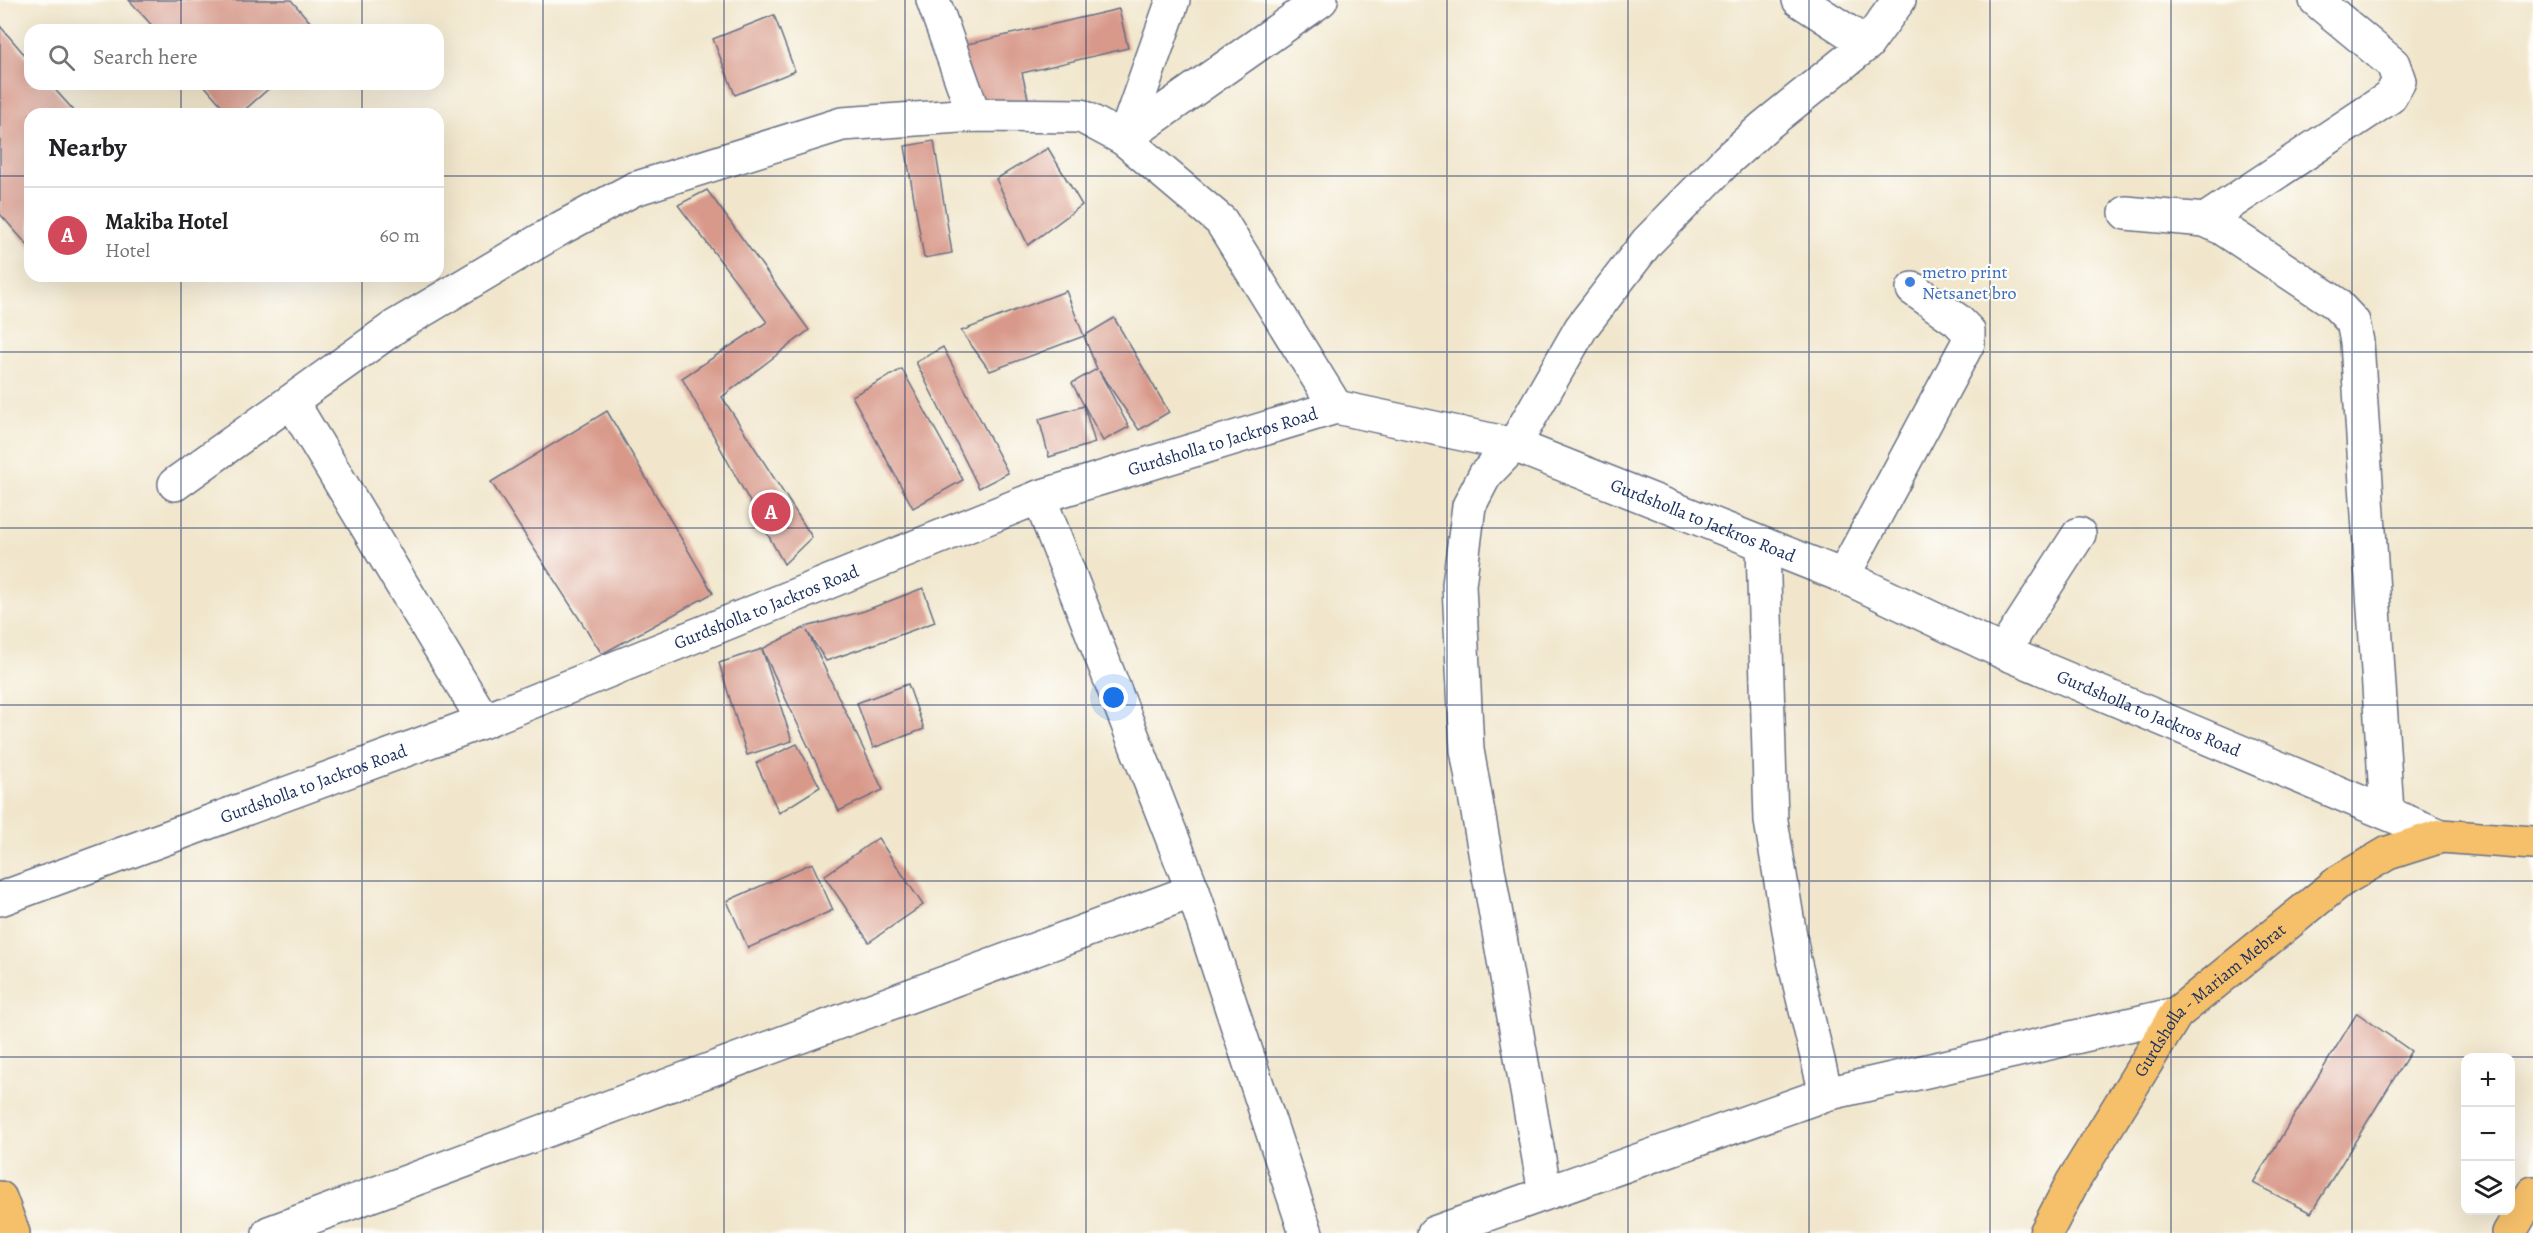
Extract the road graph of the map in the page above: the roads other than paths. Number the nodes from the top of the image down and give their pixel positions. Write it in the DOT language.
graph roads {
  1 [pos="933,0"];
  2 [pos="1173,0"];
  3 [pos="1321,0"];
  4 [pos="1799,0"];
  5 [pos="1899,0"];
  6 [pos="2316,0"];
  7 [pos="1867,44"];
  8 [pos="974,115"];
  9 [pos="1124,139"];
  10 [pos="2126,213"];
  11 [pos="2205,220"];
  12 [pos="1913,289"];
  13 [pos="292,402"];
  14 [pos="1336,407"];
  15 [pos="1514,445"];
  16 [pos="175,484"];
  17 [pos="1039,497"];
  18 [pos="2079,534"];
  19 [pos="1763,544"];
  20 [pos="1843,576"];
  21 [pos="2003,652"];
  22 [pos="484,721"];
  23 [pos="2387,812"];
  24 [pos="2441,836"];
  25 [pos="2524,840"];
  26 [pos="1193,891"];
  27 [pos="0,898"];
  28 [pos="2176,1014"];
  29 [pos="1826,1094"];
  30 [pos="1545,1193"];
  31 [pos="2533,1193"];
  32 [pos="0,1198"];
  33 [pos="13,1233"];
  34 [pos="269,1233"];
  35 [pos="1306,1233"];
  36 [pos="1434,1233"];
  37 [pos="2046,1233"];
  38 [pos="2509,1233"];
  1 -- 8 [label="street"];
  2 -- 9 [label="street"];
  3 -- 9 [label="street"];
  4 -- 7 [label="street"];
  5 -- 7 [label="street"];
  6 -- 11 [label="street"];
  7 -- 15 [label="street"];
  8 -- 9 [label="street"];
  8 -- 13 [label="street"];
  9 -- 14 [label="street"];
  10 -- 11 [label="street"];
  11 -- 23 [label="street"];
  12 -- 20 [label="street"];
  13 -- 16 [label="street"];
  13 -- 22 [label="street"];
  14 -- 15 [label="street, Gurdsholla to Jackros Road"];
  14 -- 17 [label="street, Gurdsholla to Jackros Road"];
  15 -- 19 [label="street, Gurdsholla to Jackros Road"];
  15 -- 30 [label="street"];
  17 -- 22 [label="street, Gurdsholla to Jackros Road"];
  17 -- 26 [label="street"];
  18 -- 21 [label="street"];
  19 -- 20 [label="street, Gurdsholla to Jackros Road"];
  19 -- 29 [label="street"];
  20 -- 21 [label="street, Gurdsholla to Jackros Road"];
  21 -- 23 [label="street, Gurdsholla to Jackros Road"];
  22 -- 27 [label="street, Gurdsholla to Jackros Road"];
  23 -- 24 [label="street, Gurdsholla to Jackros Road"];
  24 -- 25 [label="main road"];
  24 -- 28 [label="main road, Gurdsholla - Mariam Mebrat"];
  26 -- 34 [label="street"];
  26 -- 35 [label="street"];
  28 -- 29 [label="street"];
  28 -- 37 [label="main road, Gurdsholla - Mariam Mebrat"];
  29 -- 30 [label="street"];
  30 -- 36 [label="street"];
  31 -- 38 [label="main road"];
  32 -- 33 [label="main road"];
}
